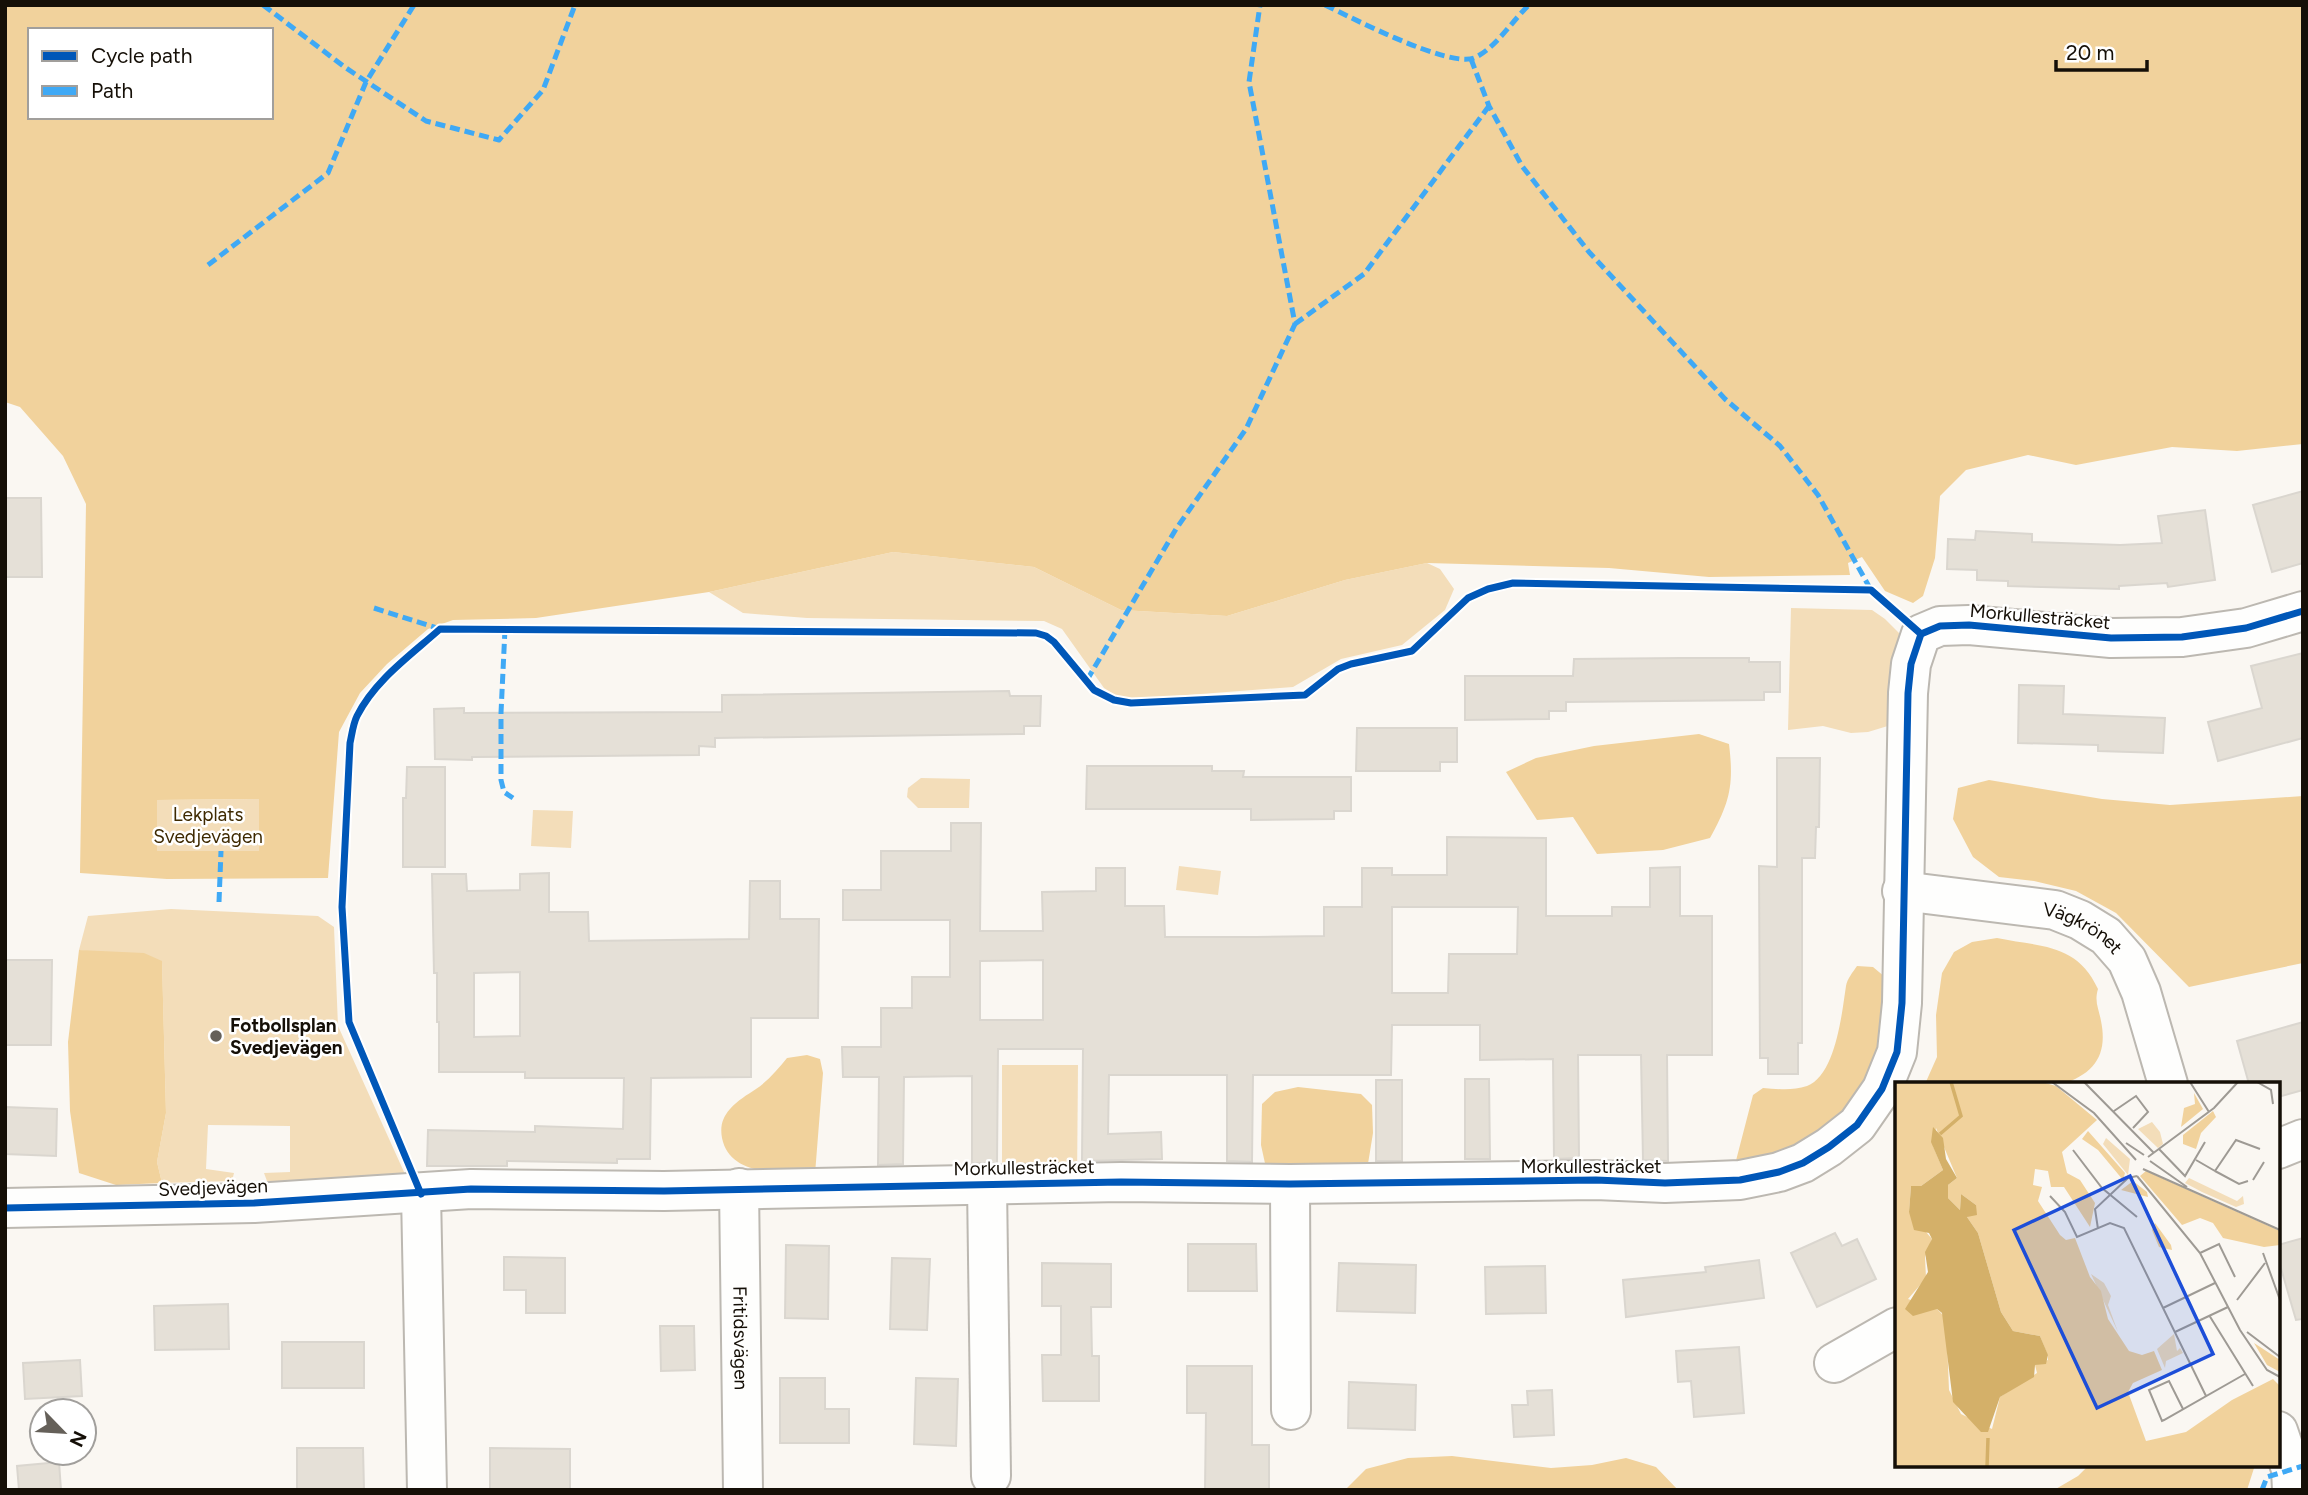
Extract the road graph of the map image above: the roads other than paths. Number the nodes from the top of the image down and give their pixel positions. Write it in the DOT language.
graph roads {
  1 [pos="2303,611"];
  2 [pos="1902,891"];
  3 [pos="2167,1082"];
  4 [pos="2303,1139"];
  5 [pos="2280,1148"];
  6 [pos="1290,1184"];
  7 [pos="987,1185"];
  8 [pos="739,1188"];
  9 [pos="421,1194"];
  10 [pos="5,1208"];
  11 [pos="1895,1328"];
  12 [pos="1835,1363"];
  13 [pos="1291,1410"];
  14 [pos="2280,1437"];
  15 [pos="990,1476"];
  16 [pos="427,1490"];
  17 [pos="743,1490"];
  18 [pos="2292,1490"];
  1 -- 2 [label="street, Morkullesträcket"];
  2 -- 3 [label="street, Vägkrönet"];
  2 -- 6 [label="street, Morkullesträcket"];
  4 -- 5 [label="street"];
  6 -- 7 [label="street, Morkullesträcket"];
  6 -- 13 [label="street"];
  7 -- 8 [label="street, Morkullesträcket"];
  7 -- 15 [label="street, Morkullesträcket"];
  8 -- 9 [label="street, Morkullesträcket"];
  8 -- 17 [label="street, Fritidsvägen"];
  9 -- 10 [label="street, Svedjevägen"];
  9 -- 16 [label="street"];
  11 -- 12 [label="street"];
  14 -- 18 [label="street"];
}
